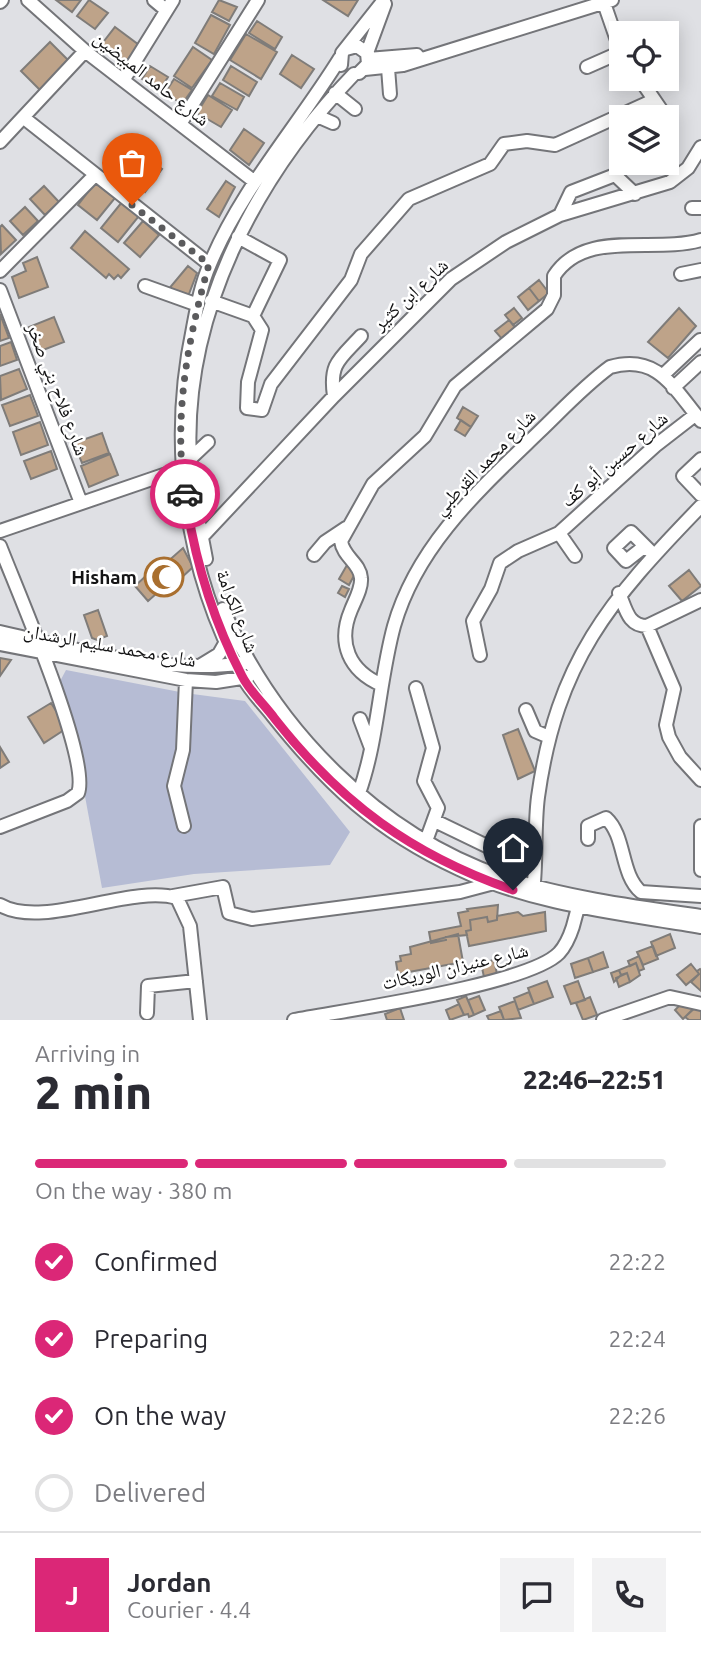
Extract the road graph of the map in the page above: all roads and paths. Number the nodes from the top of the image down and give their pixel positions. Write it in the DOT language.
graph roads {
  1 [pos="28,0"];
  2 [pos="154,0"];
  3 [pos="258,0"];
  4 [pos="385,0"];
  5 [pos="608,1"];
  6 [pos="169,5"];
  7 [pos="570,6"];
  8 [pos="613,21"];
  9 [pos="85,51"];
  10 [pos="343,53"];
  11 [pos="435,54"];
  12 [pos="609,57"];
  13 [pos="364,64"];
  14 [pos="587,67"];
  15 [pos="388,68"];
  16 [pos="124,79"];
  17 [pos="650,91"];
  18 [pos="335,93"];
  19 [pos="390,94"];
  20 [pos="654,100"];
  21 [pos="657,105"];
  22 [pos="355,109"];
  23 [pos="317,116"];
  24 [pos="24,118"];
  25 [pos="333,123"];
  26 [pos="180,124"];
  27 [pos="0,142"];
  28 [pos="701,147"];
  29 [pos="94,176"];
  30 [pos="255,182"];
  31 [pos="635,194"];
  32 [pos="560,215"];
  33 [pos="238,237"];
  34 [pos="701,240"];
  35 [pos="209,264"];
  36 [pos="701,270"];
  37 [pos="0,271"];
  38 [pos="681,274"];
  39 [pos="145,286"];
  40 [pos="0,290"];
  41 [pos="211,301"];
  42 [pos="198,305"];
  43 [pos="253,316"];
  44 [pos="361,336"];
  45 [pos="700,340"];
  46 [pos="701,362"];
  47 [pos="663,375"];
  48 [pos="673,387"];
  49 [pos="334,397"];
  50 [pos="698,418"];
  51 [pos="208,442"];
  52 [pos="701,459"];
  53 [pos="185,464"];
  54 [pos="699,489"];
  55 [pos="81,503"];
  56 [pos="701,506"];
  57 [pos="346,528"];
  58 [pos="0,531"];
  59 [pos="559,533"];
  60 [pos="198,540"];
  61 [pos="0,546"];
  62 [pos="314,555"];
  63 [pos="575,556"];
  64 [pos="620,593"];
  65 [pos="701,600"];
  66 [pos="647,626"];
  67 [pos="0,632"];
  68 [pos="227,640"];
  69 [pos="0,644"];
  70 [pos="39,647"];
  71 [pos="480,655"];
  72 [pos="198,666"];
  73 [pos="246,670"];
  74 [pos="186,680"];
  75 [pos="216,682"];
  76 [pos="382,685"];
  77 [pos="415,688"];
  78 [pos="257,697"];
  79 [pos="526,710"];
  80 [pos="360,719"];
  81 [pos="549,737"];
  82 [pos="372,748"];
  83 [pos="701,780"];
  84 [pos="359,793"];
  85 [pos="435,821"];
  86 [pos="184,826"];
  87 [pos="701,826"];
  88 [pos="0,827"];
  89 [pos="588,839"];
  90 [pos="426,841"];
  91 [pos="495,850"];
  92 [pos="701,870"];
  93 [pos="494,883"];
  94 [pos="533,891"];
  95 [pos="701,896"];
  96 [pos="177,900"];
  97 [pos="578,900"];
  98 [pos="0,905"];
  99 [pos="701,916"];
  100 [pos="701,927"];
  101 [pos="196,981"];
  102 [pos="701,1004"];
  103 [pos="147,1013"];
  104 [pos="346,1015"];
  105 [pos="200,1020"];
  106 [pos="294,1020"];
  107 [pos="606,1020"];
  1 -- 9 [label="street, شارع حامد المبيضين"];
  2 -- 6 [label="street"];
  3 -- 26 [label="street"];
  4 -- 10 [label="street, شارع الكرامة"];
  4 -- 13 [label="street, شارع الكرامة"];
  5 -- 7 [label="street"];
  5 -- 8 [label="street"];
  6 -- 16 [label="street"];
  7 -- 11 [label="street"];
  9 -- 16 [label="street, شارع حامد المبيضين"];
  9 -- 24 [label="street"];
  10 -- 13 [label="street"];
  10 -- 13 [label="street"];
  10 -- 30 [label="street, شارع الكرامة"];
  11 -- 13 [label="street"];
  11 -- 15 [label="street"];
  12 -- 14 [label="street"];
  13 -- 15 [label="street"];
  13 -- 18 [label="street, شارع الكرامة"];
  15 -- 19 [label="street"];
  16 -- 26 [label="street, شارع حامد المبيضين"];
  17 -- 20 [label="street"];
  18 -- 22 [label="street"];
  18 -- 23 [label="street, شارع الكرامة"];
  20 -- 21 [label="street"];
  20 -- 43 [label="street"];
  23 -- 25 [label="street"];
  23 -- 33 [label="street, شارع الكرامة"];
  24 -- 27 [label="street"];
  24 -- 29 [label="street"];
  26 -- 30 [label="street, شارع حامد المبيضين"];
  28 -- 31 [label="street, شارع ابن كثير"];
  29 -- 35 [label="street"];
  29 -- 37 [label="street"];
  30 -- 35 [label="street, شارع الكرامة"];
  31 -- 32 [label="street, شارع ابن كثير"];
  31 -- 32 [label="street"];
  32 -- 49 [label="street, شارع ابن كثير"];
  33 -- 41 [label="street, شارع الكرامة"];
  33 -- 43 [label="street"];
  34 -- 57 [label="street"];
  35 -- 42 [label="street, شارع الكرامة"];
  36 -- 38 [label="street"];
  39 -- 42 [label="street"];
  40 -- 55 [label="street, شارع فلاح بني صخر"];
  41 -- 43 [label="street"];
  41 -- 53 [label="street, شارع الكرامة"];
  42 -- 53 [label="street, شارع الكرامة"];
  44 -- 49 [label="street"];
  45 -- 47 [label="street"];
  46 -- 48 [label="street"];
  47 -- 48 [label="street"];
  47 -- 76 [label="street, شارع محمد القرطبي"];
  48 -- 50 [label="street"];
  49 -- 60 [label="street, شارع ابن كثير"];
  50 -- 59 [label="street, شارع حسين أبو كف"];
  51 -- 53 [label="street"];
  52 -- 54 [label="street"];
  53 -- 55 [label="street"];
  53 -- 60 [label="street, شارع الكرامة"];
  55 -- 58 [label="street"];
  56 -- 64 [label="street"];
  57 -- 62 [label="street"];
  57 -- 76 [label="street"];
  59 -- 63 [label="street, شارع حسين أبو كف"];
  59 -- 71 [label="street, شارع حسين أبو كف"];
  60 -- 68 [label="street, شارع الكرامة"];
  60 -- 73 [label="street, شارع الكرامة"];
  61 -- 70 [label="street"];
  64 -- 66 [label="street"];
  64 -- 81 [label="street"];
  65 -- 66 [label="street"];
  66 -- 83 [label="street"];
  67 -- 70 [label="street, شارع محمد سليم الرشدان"];
  68 -- 72 [label="street"];
  68 -- 73 [label="street, شارع الكرامة"];
  69 -- 70 [label="street, شارع محمد سليم الرشدان"];
  70 -- 72 [label="street, شارع محمد سليم الرشدان"];
  70 -- 74 [label="street, شارع محمد سليم الرشدان"];
  70 -- 88 [label="street"];
  72 -- 73 [label="street, شارع محمد سليم الرشدان"];
  73 -- 75 [label="street, شارع محمد سليم الرشدان"];
  73 -- 78 [label="street, شارع الكرامة"];
  73 -- 84 [label="street, شارع الكرامة"];
  74 -- 75 [label="street, شارع محمد سليم الرشدان"];
  74 -- 86 [label="street"];
  75 -- 78 [label="street"];
  76 -- 82 [label="street, شارع محمد القرطبي"];
  77 -- 85 [label="street"];
  78 -- 93 [label="street, شارع الكرامة"];
  79 -- 81 [label="street"];
  80 -- 82 [label="street"];
  81 -- 94 [label="street"];
  82 -- 84 [label="street, شارع محمد القرطبي"];
  84 -- 90 [label="street, شارع الكرامة"];
  85 -- 90 [label="street"];
  85 -- 91 [label="street"];
  87 -- 92 [label="street"];
  89 -- 95 [label="street"];
  90 -- 94 [label="street, شارع الكرامة"];
  93 -- 94 [label="street, شارع الكرامة"];
  93 -- 96 [label="street"];
  94 -- 97 [label="street, شارع الكرامة"];
  96 -- 98 [label="street"];
  96 -- 101 [label="street"];
  97 -- 99 [label="street, شارع الكرامة"];
  97 -- 100 [label="street, شارع الكرامة"];
  97 -- 104 [label="street, شارع عنيزان الوريكات"];
  101 -- 103 [label="street"];
  101 -- 105 [label="street"];
  102 -- 107 [label="street"];
  104 -- 106 [label="street, شارع عنيزان الوريكات"];
}
